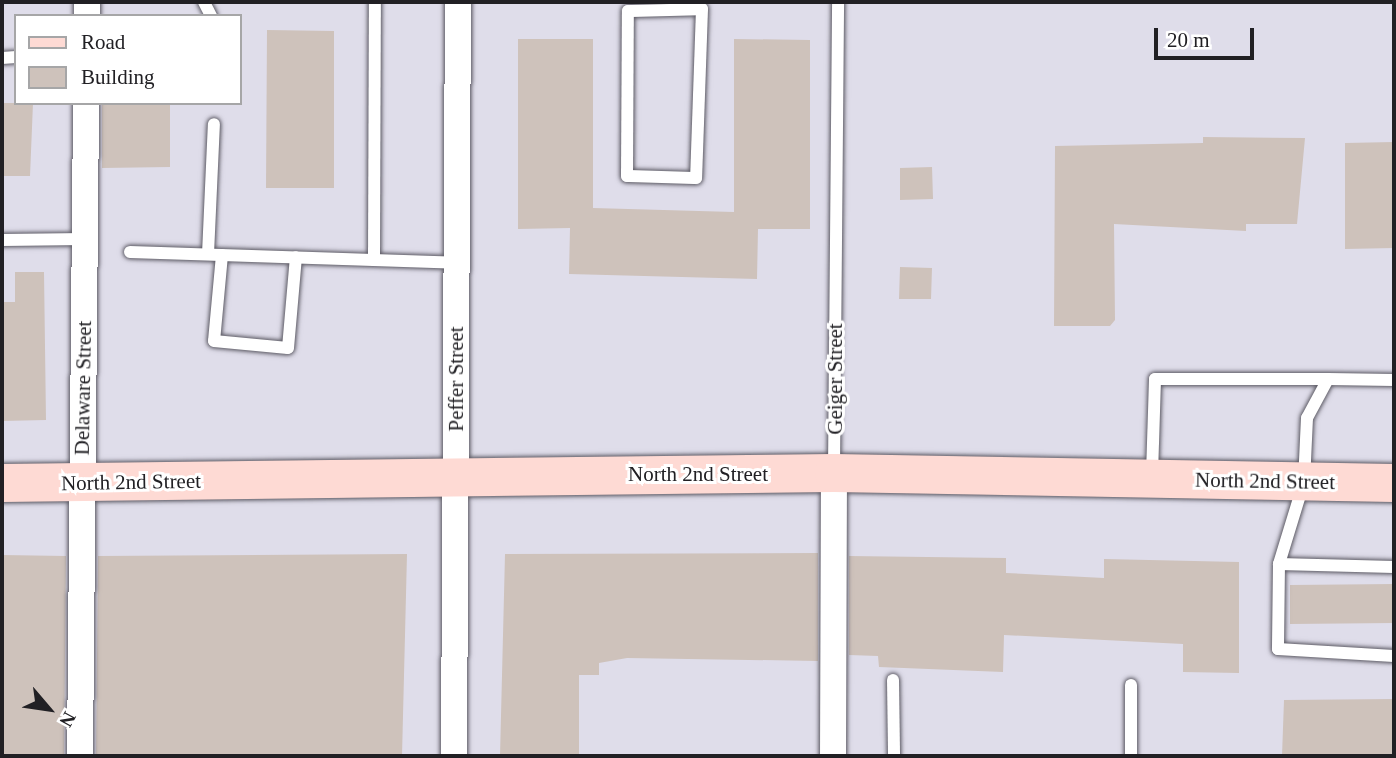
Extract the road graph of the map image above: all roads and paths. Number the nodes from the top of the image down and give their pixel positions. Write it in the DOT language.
graph roads {
  1 [pos="375,2"];
  2 [pos="458,2"];
  3 [pos="838,2"];
  4 [pos="666,5"];
  5 [pos="86,105"];
  6 [pos="214,124"];
  7 [pos="85,239"];
  8 [pos="2,240"];
  9 [pos="130,252"];
  10 [pos="208,254"];
  11 [pos="222,255"];
  12 [pos="296,257"];
  13 [pos="374,260"];
  14 [pos="457,263"];
  15 [pos="1328,379"];
  16 [pos="1394,380"];
  17 [pos="834,473"];
  18 [pos="456,475"];
  19 [pos="1152,479"];
  20 [pos="1304,482"];
  21 [pos="2,483"];
  22 [pos="82,483"];
  23 [pos="1394,483"];
  24 [pos="1279,564"];
  25 [pos="1394,567"];
  26 [pos="1394,656"];
  27 [pos="893,680"];
  28 [pos="1131,685"];
  29 [pos="80,756"];
  30 [pos="454,756"];
  31 [pos="833,756"];
  32 [pos="894,756"];
  33 [pos="1131,756"];
  1 -- 13 [label="lane"];
  2 -- 14 [label="street, Peffer Street"];
  3 -- 17 [label="lane, Geiger Street"];
  4 -- 4 [label="lane"];
  5 -- 7 [label="street, Delaware Street"];
  6 -- 10 [label="lane"];
  7 -- 8 [label="lane"];
  7 -- 22 [label="street, Delaware Street"];
  9 -- 10 [label="lane"];
  10 -- 11 [label="lane"];
  11 -- 12 [label="lane"];
  11 -- 12 [label="lane"];
  12 -- 13 [label="lane"];
  13 -- 14 [label="lane"];
  14 -- 18 [label="street, Peffer Street"];
  15 -- 16 [label="lane"];
  15 -- 19 [label="lane"];
  15 -- 20 [label="lane"];
  17 -- 18 [label="main road, North 2nd Street"];
  17 -- 19 [label="main road, North 2nd Street"];
  17 -- 31 [label="street, Geiger Street"];
  18 -- 22 [label="main road, North 2nd Street"];
  18 -- 30 [label="street, Peffer Street"];
  19 -- 20 [label="main road, North 2nd Street"];
  20 -- 23 [label="main road, North 2nd Street"];
  20 -- 24 [label="lane"];
  21 -- 22 [label="main road, North 2nd Street"];
  22 -- 29 [label="street, Delaware Street"];
  24 -- 25 [label="lane"];
  24 -- 26 [label="lane"];
  27 -- 32 [label="lane"];
  28 -- 33 [label="lane"];
}
